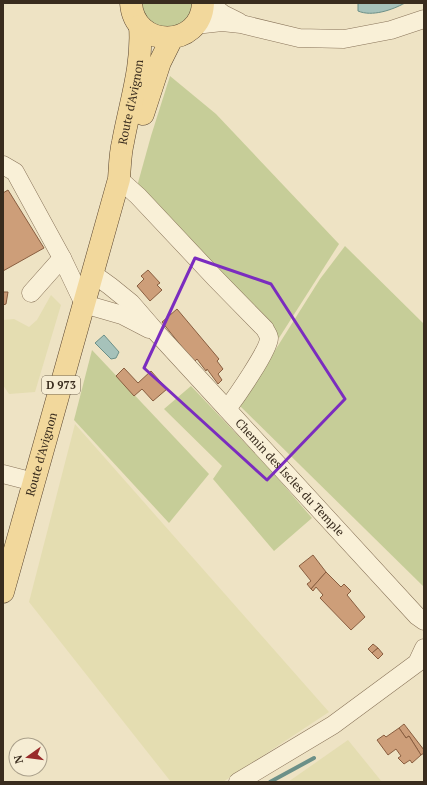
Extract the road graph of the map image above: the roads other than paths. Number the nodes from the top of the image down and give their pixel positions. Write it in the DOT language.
graph roads {
  1 [pos="131,3"];
  2 [pos="203,3"];
  3 [pos="209,3"];
  4 [pos="424,19"];
  5 [pos="241,24"];
  6 [pos="195,25"];
  7 [pos="140,26"];
  8 [pos="172,38"];
  9 [pos="3,165"];
  10 [pos="118,179"];
  11 [pos="62,258"];
  12 [pos="92,273"];
  13 [pos="31,293"];
  14 [pos="84,304"];
  15 [pos="157,333"];
  16 [pos="227,409"];
  17 [pos="3,474"];
  18 [pos="34,482"];
  19 [pos="4,582"];
  20 [pos="424,621"];
  21 [pos="424,648"];
  22 [pos="238,782"];
  1 -- 7 [label="main road"];
  2 -- 6 [label="main road"];
  3 -- 5 [label="street"];
  4 -- 5 [label="street"];
  5 -- 6 [label="street"];
  6 -- 8 [label="main road"];
  7 -- 8 [label="main road"];
  7 -- 10 [label="main road, Route d'Avignon / D 973"];
  8 -- 10 [label="main road, Route d'Avignon / D 973"];
  9 -- 11 [label="street"];
  10 -- 12 [label="main road, Route d'Avignon / D 973"];
  10 -- 16 [label="street"];
  11 -- 13 [label="street"];
  11 -- 14 [label="street"];
  12 -- 14 [label="main road, Route d'Avignon / D 973"];
  12 -- 15 [label="street, Chemin des Iscles du Temple"];
  14 -- 15 [label="street, Chemin des Iscles du Temple"];
  14 -- 18 [label="main road, Route d'Avignon / D 973"];
  15 -- 16 [label="street, Chemin des Iscles du Temple"];
  16 -- 20 [label="street, Chemin des Iscles du Temple"];
  17 -- 18 [label="street"];
  18 -- 19 [label="main road, Route d'Avignon / D 973"];
  21 -- 22 [label="street"];
}
